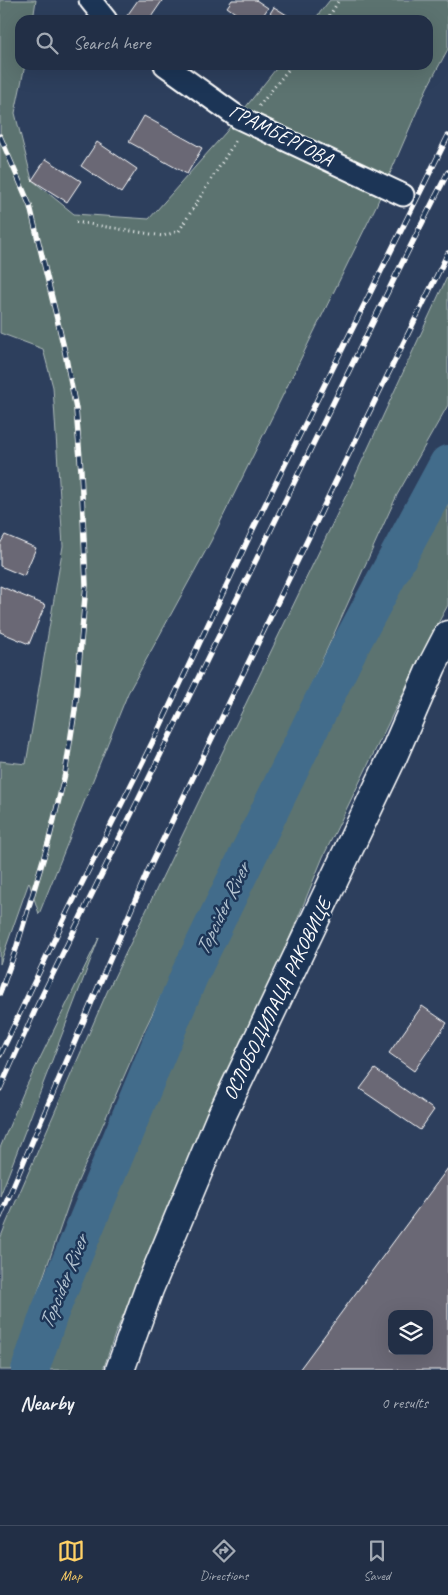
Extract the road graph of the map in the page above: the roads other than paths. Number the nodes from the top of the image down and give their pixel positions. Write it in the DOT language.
graph roads {
  1 [pos="90,0"];
  2 [pos="102,15"];
  3 [pos="172,70"];
  4 [pos="403,195"];
  5 [pos="448,635"];
  6 [pos="120,1370"];
  1 -- 2 [label="street"];
  3 -- 4 [label="street, ГРАМБЕРГОВА"];
  5 -- 6 [label="main road, ОСЛОБОДИЛАЦА РАКОВИЦЕ"];
}
